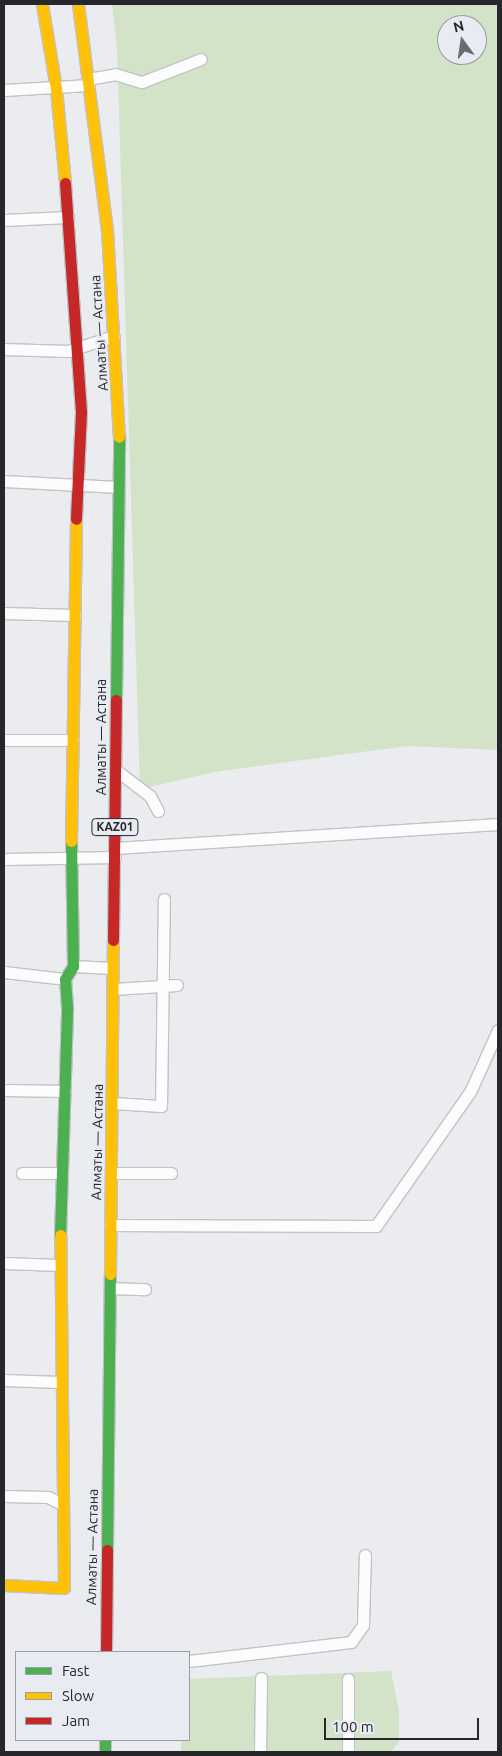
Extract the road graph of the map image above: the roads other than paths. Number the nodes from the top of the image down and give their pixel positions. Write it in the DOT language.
graph roads {
  1 [pos="42,4"];
  2 [pos="78,4"];
  3 [pos="202,59"];
  4 [pos="89,82"];
  5 [pos="56,89"];
  6 [pos="4,90"];
  7 [pos="68,217"];
  8 [pos="4,220"];
  9 [pos="114,336"];
  10 [pos="4,349"];
  11 [pos="78,350"];
  12 [pos="4,481"];
  13 [pos="77,485"];
  14 [pos="118,487"];
  15 [pos="4,613"];
  16 [pos="75,615"];
  17 [pos="4,740"];
  18 [pos="73,740"];
  19 [pos="116,770"];
  20 [pos="158,811"];
  21 [pos="498,824"];
  22 [pos="115,852"];
  23 [pos="71,858"];
  24 [pos="4,859"];
  25 [pos="164,899"];
  26 [pos="73,966"];
  27 [pos="113,968"];
  28 [pos="4,972"];
  29 [pos="65,979"];
  30 [pos="177,985"];
  31 [pos="164,986"];
  32 [pos="113,989"];
  33 [pos="498,1030"];
  34 [pos="4,1090"];
  35 [pos="65,1091"];
  36 [pos="112,1103"];
  37 [pos="171,1172"];
  38 [pos="22,1173"];
  39 [pos="62,1173"];
  40 [pos="111,1173"];
  41 [pos="110,1225"];
  42 [pos="4,1263"];
  43 [pos="59,1265"];
  44 [pos="110,1288"];
  45 [pos="145,1289"];
  46 [pos="4,1380"];
  47 [pos="60,1382"];
  48 [pos="4,1496"];
  49 [pos="62,1504"];
  50 [pos="365,1555"];
  51 [pos="4,1585"];
  52 [pos="106,1651"];
  53 [pos="190,1661"];
  54 [pos="261,1678"];
  55 [pos="348,1678"];
  56 [pos="260,1752"];
  57 [pos="348,1752"];
  1 -- 5 [label="main road"];
  2 -- 4 [label="main road, Алматы — Астана / KАZ01"];
  3 -- 4 [label="street"];
  4 -- 5 [label="street"];
  4 -- 9 [label="main road, Алматы — Астана / KАZ01"];
  5 -- 6 [label="street"];
  5 -- 7 [label="main road"];
  7 -- 8 [label="street"];
  7 -- 11 [label="main road"];
  9 -- 11 [label="street"];
  9 -- 14 [label="main road, Алматы — Астана / KАZ01"];
  10 -- 11 [label="street"];
  11 -- 13 [label="main road"];
  12 -- 13 [label="street"];
  13 -- 14 [label="street"];
  13 -- 16 [label="main road"];
  14 -- 19 [label="main road, Алматы — Астана / KАZ01"];
  15 -- 16 [label="street"];
  16 -- 18 [label="main road"];
  17 -- 18 [label="street"];
  18 -- 23 [label="main road"];
  19 -- 20 [label="street"];
  19 -- 22 [label="main road, Алматы — Астана / KАZ01"];
  21 -- 22 [label="street"];
  22 -- 23 [label="street"];
  22 -- 27 [label="main road, Алматы — Астана / KАZ01"];
  23 -- 24 [label="street"];
  23 -- 26 [label="main road"];
  25 -- 31 [label="street"];
  26 -- 27 [label="street"];
  26 -- 29 [label="main road"];
  27 -- 32 [label="main road, Алматы — Астана / KАZ01"];
  28 -- 29 [label="street"];
  29 -- 35 [label="main road"];
  30 -- 31 [label="street"];
  31 -- 32 [label="street"];
  31 -- 36 [label="street"];
  32 -- 36 [label="main road, Алматы — Астана / KАZ01"];
  33 -- 41 [label="street"];
  34 -- 35 [label="street"];
  35 -- 39 [label="main road"];
  36 -- 40 [label="main road, Алматы — Астана / KАZ01"];
  37 -- 40 [label="street"];
  38 -- 39 [label="street"];
  39 -- 43 [label="main road"];
  40 -- 41 [label="main road, Алматы — Астана / KАZ01"];
  41 -- 44 [label="main road, Алматы — Астана / KАZ01"];
  42 -- 43 [label="street"];
  43 -- 47 [label="main road"];
  44 -- 45 [label="street"];
  44 -- 52 [label="main road, Алматы — Астана / KАZ01"];
  46 -- 47 [label="street"];
  47 -- 49 [label="main road"];
  48 -- 49 [label="street"];
  49 -- 51 [label="main road"];
  50 -- 53 [label="street"];
  54 -- 56 [label="street"];
  55 -- 57 [label="street"];
}
